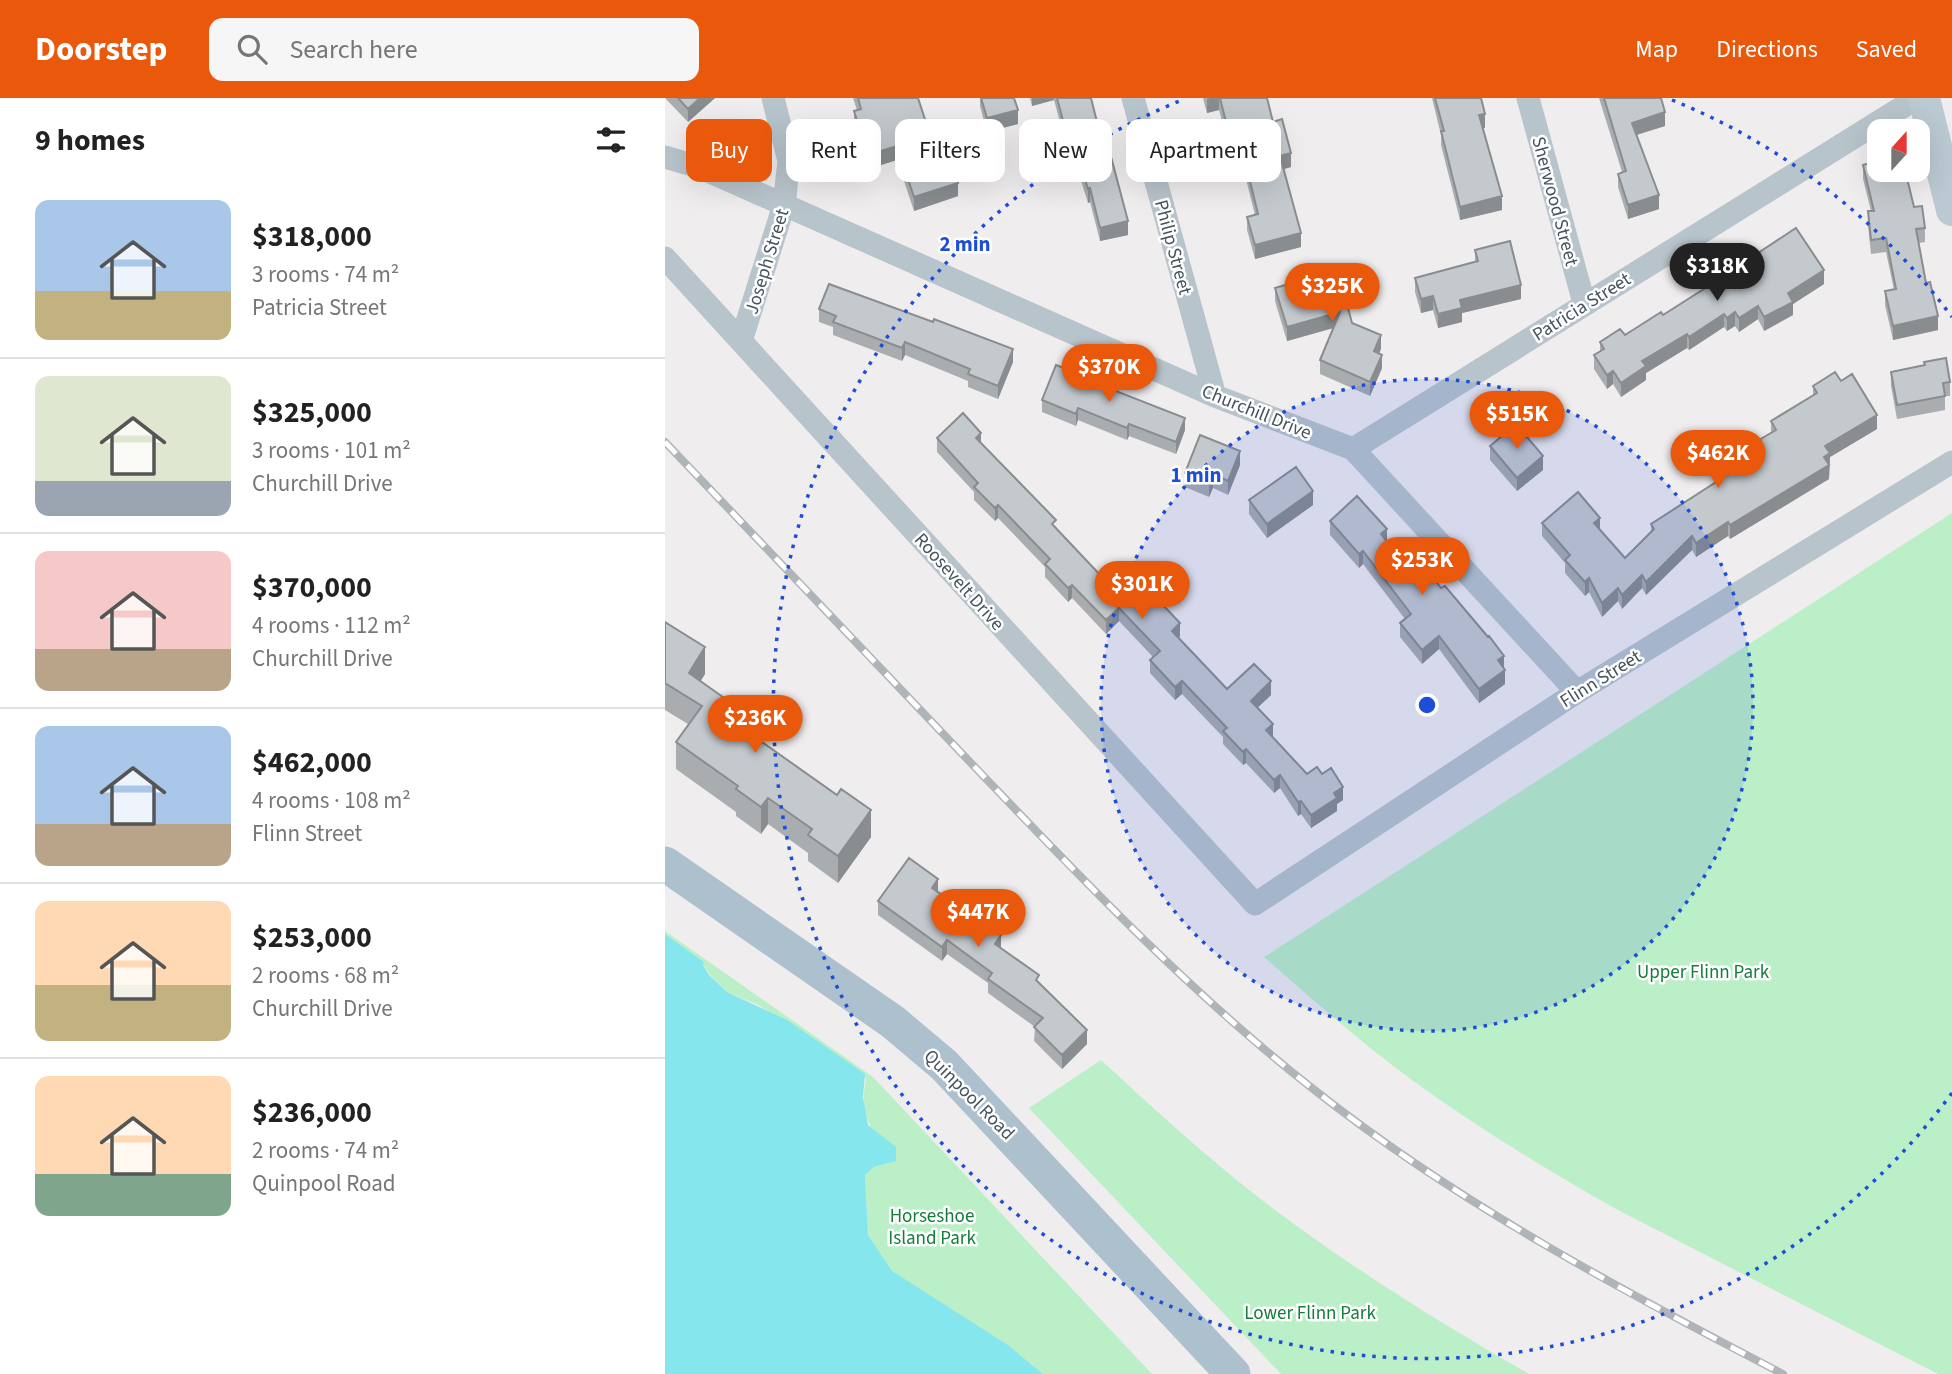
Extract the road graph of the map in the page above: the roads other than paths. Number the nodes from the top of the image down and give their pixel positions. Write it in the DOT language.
graph roads {
  1 [pos="773,98"];
  2 [pos="1133,98"];
  3 [pos="1528,98"];
  4 [pos="1917,98"];
  5 [pos="1924,98"];
  6 [pos="665,157"];
  7 [pos="784,205"];
  8 [pos="1952,210"];
  9 [pos="665,258"];
  10 [pos="1584,303"];
  11 [pos="741,341"];
  12 [pos="1215,396"];
  13 [pos="1353,449"];
  14 [pos="1952,462"];
  15 [pos="1577,692"];
  16 [pos="665,864"];
  17 [pos="1255,904"];
  18 [pos="1233,1374"];
  1 -- 7 [label="street, Joseph Street"];
  2 -- 12 [label="street, Philip Street"];
  3 -- 10 [label="street, Sherwood Street"];
  4 -- 10 [label="street, Patricia Street"];
  5 -- 8 [label="street"];
  6 -- 7 [label="street, Churchill Drive"];
  7 -- 11 [label="street, Joseph Street"];
  7 -- 12 [label="street, Churchill Drive"];
  9 -- 11 [label="street, Roosevelt Drive"];
  10 -- 13 [label="street, Patricia Street"];
  11 -- 17 [label="street, Roosevelt Drive"];
  12 -- 13 [label="street, Churchill Drive"];
  13 -- 15 [label="street, Churchill Drive"];
  14 -- 15 [label="street, Flinn Street"];
  15 -- 17 [label="street, Flinn Street"];
  16 -- 18 [label="main road, Quinpool Road"];
}
